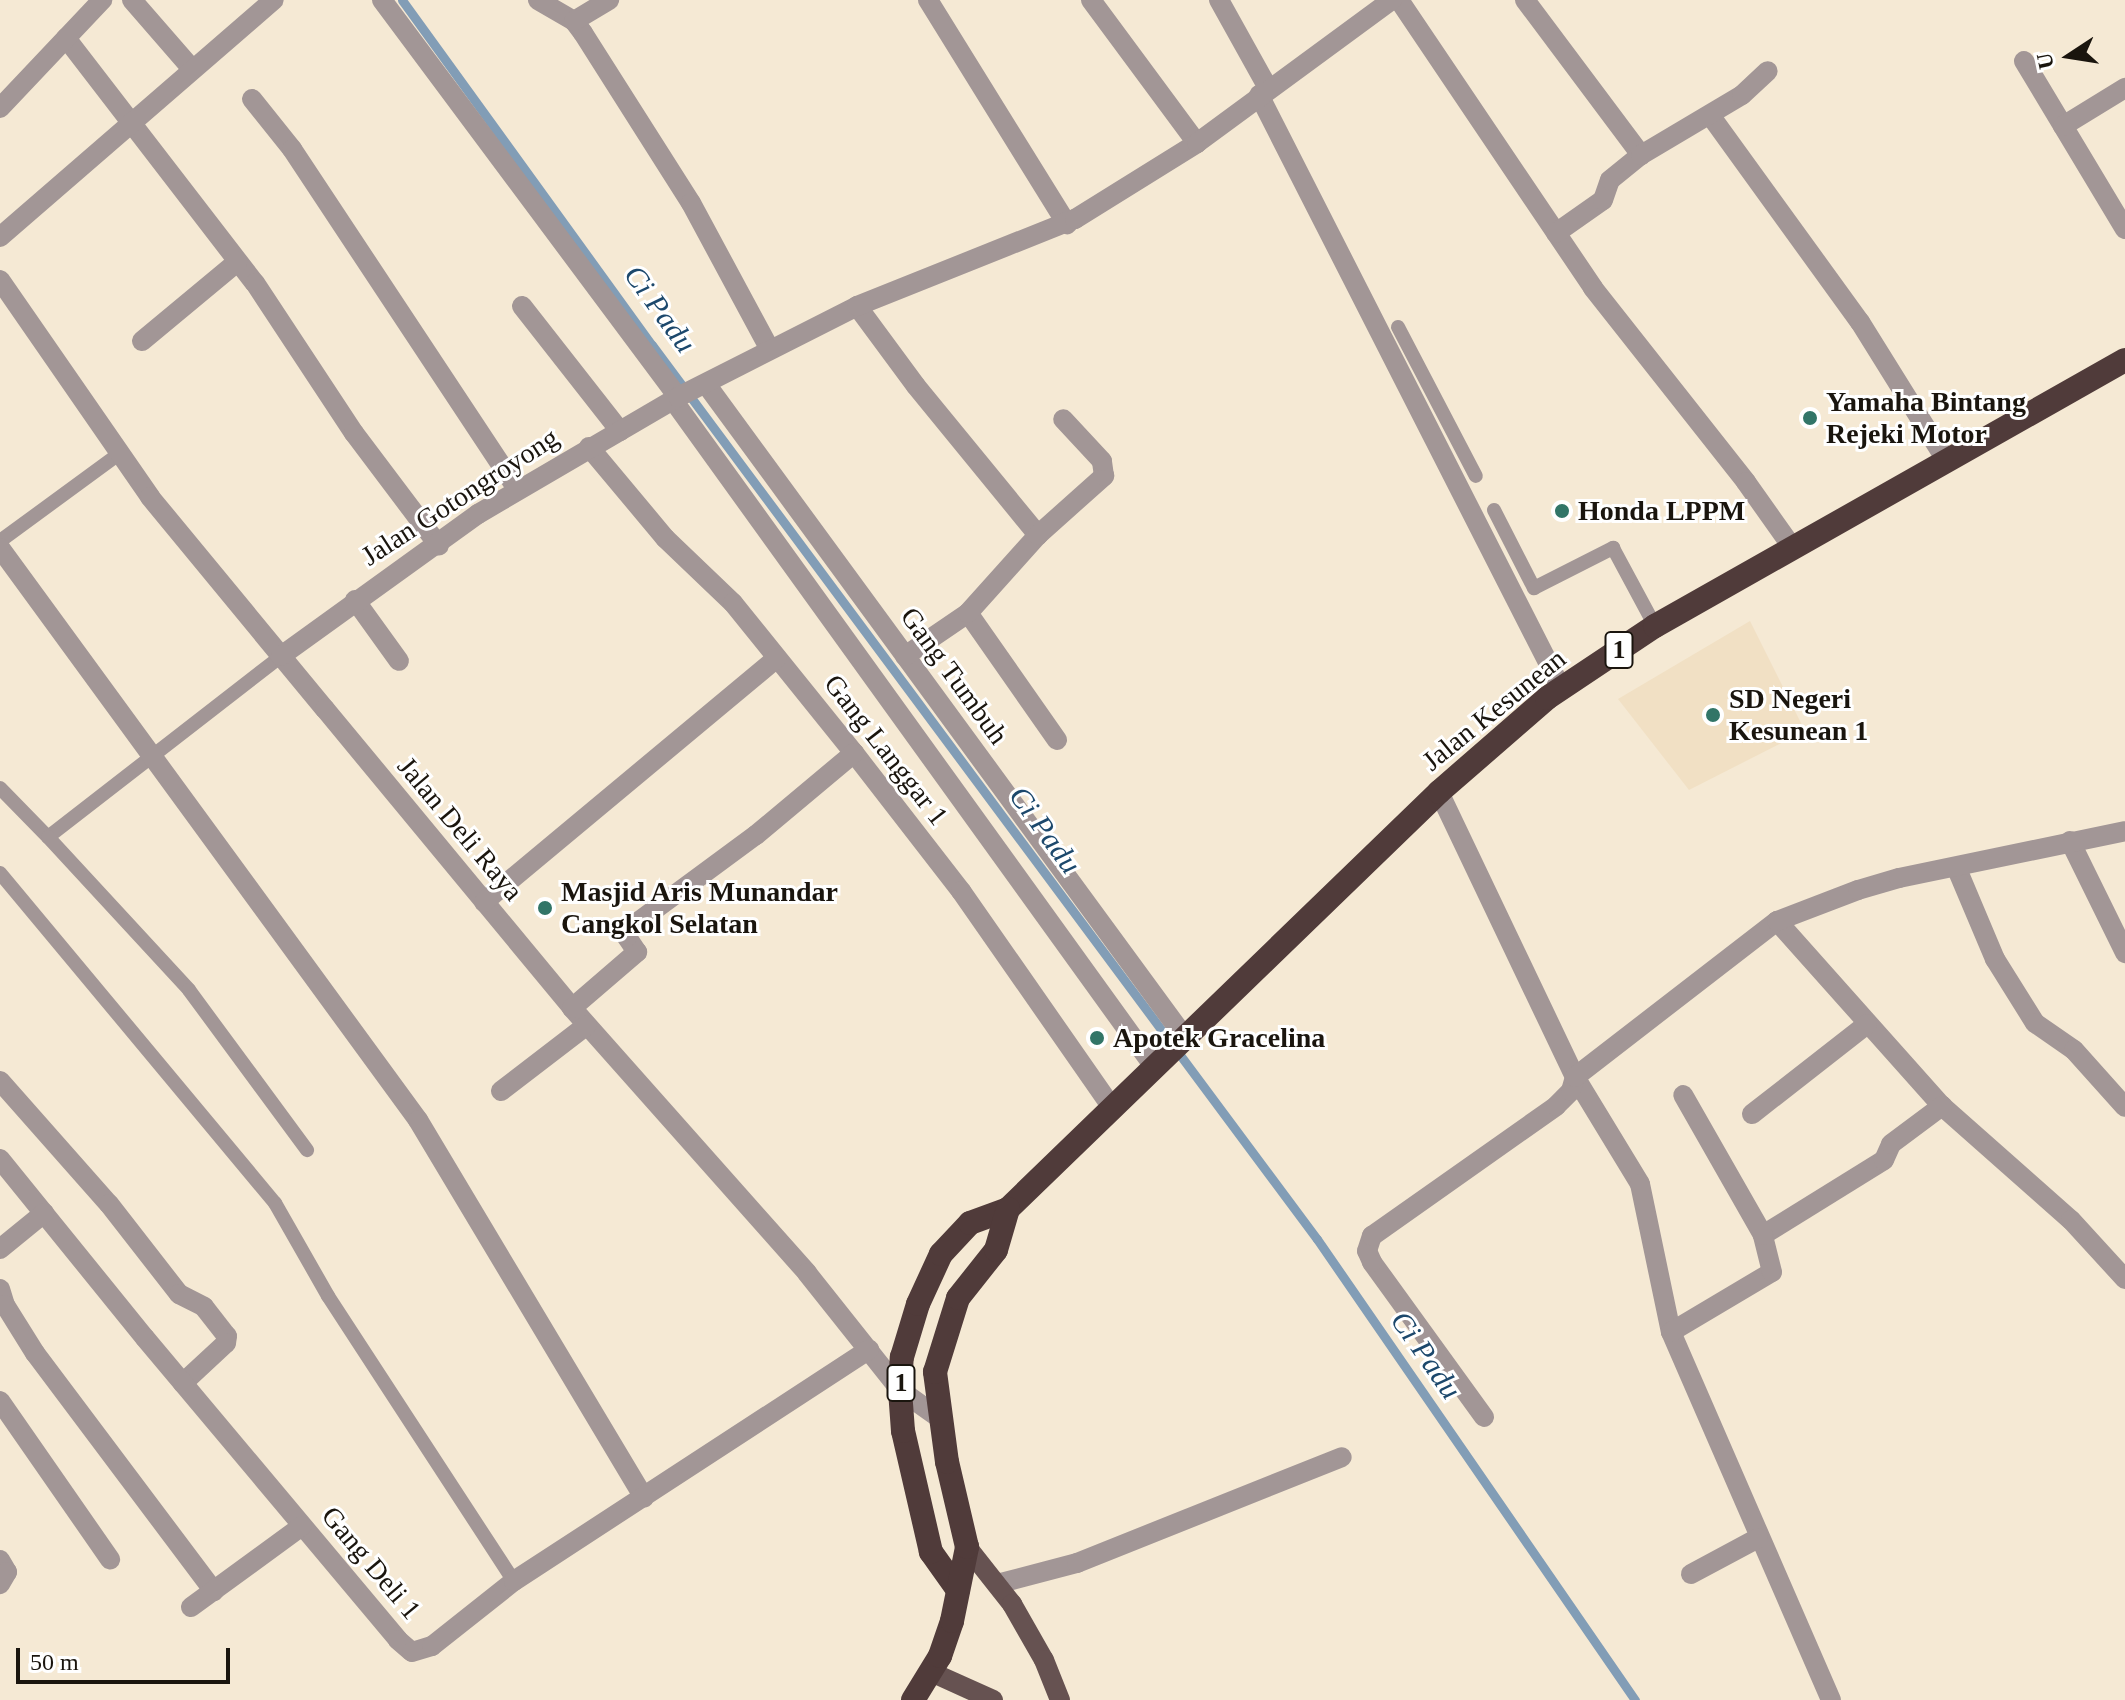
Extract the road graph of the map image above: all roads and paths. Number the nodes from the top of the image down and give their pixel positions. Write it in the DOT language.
graph roads {
  1 [pos="102,0"];
  2 [pos="132,0"];
  3 [pos="382,0"];
  4 [pos="538,0"];
  5 [pos="609,0"];
  6 [pos="928,0"];
  7 [pos="1091,0"];
  8 [pos="1219,0"];
  9 [pos="1392,0"];
  10 [pos="1399,0"];
  11 [pos="1525,0"];
  12 [pos="263,3"];
  13 [pos="574,21"];
  14 [pos="66,38"];
  15 [pos="2024,61"];
  16 [pos="192,69"];
  17 [pos="1768,71"];
  18 [pos="2125,88"];
  19 [pos="1264,91"];
  20 [pos="252,99"];
  21 [pos="0,108"];
  22 [pos="1710,115"];
  23 [pos="129,124"];
  24 [pos="2063,126"];
  25 [pos="1197,143"];
  26 [pos="1641,155"];
  27 [pos="1067,224"];
  28 [pos="2125,229"];
  29 [pos="1556,233"];
  30 [pos="0,237"];
  31 [pos="237,262"];
  32 [pos="0,280"];
  33 [pos="522,306"];
  34 [pos="857,306"];
  35 [pos="1398,327"];
  36 [pos="142,341"];
  37 [pos="769,348"];
  38 [pos="2125,360"];
  39 [pos="704,385"];
  40 [pos="675,398"];
  41 [pos="1063,419"];
  42 [pos="620,431"];
  43 [pos="589,447"];
  44 [pos="119,454"];
  45 [pos="1947,462"];
  46 [pos="1476,476"];
  47 [pos="517,489"];
  48 [pos="1494,510"];
  49 [pos="1038,535"];
  50 [pos="0,541"];
  51 [pos="439,546"];
  52 [pos="1792,547"];
  53 [pos="0,548"];
  54 [pos="355,600"];
  55 [pos="968,613"];
  56 [pos="1655,626"];
  57 [pos="281,656"];
  58 [pos="905,656"];
  59 [pos="777,658"];
  60 [pos="399,661"];
  61 [pos="1561,688"];
  62 [pos="1057,740"];
  63 [pos="854,753"];
  64 [pos="152,755"];
  65 [pos="0,788"];
  66 [pos="1439,792"];
  67 [pos="2125,831"];
  68 [pos="48,837"];
  69 [pos="2070,841"];
  70 [pos="1957,869"];
  71 [pos="0,873"];
  72 [pos="484,902"];
  73 [pos="1777,921"];
  74 [pos="2125,953"];
  75 [pos="572,1008"];
  76 [pos="1867,1024"];
  77 [pos="587,1025"];
  78 [pos="1186,1039"];
  79 [pos="1155,1068"];
  80 [pos="1575,1077"];
  81 [pos="0,1081"];
  82 [pos="501,1091"];
  83 [pos="1683,1095"];
  84 [pos="1942,1106"];
  85 [pos="2125,1107"];
  86 [pos="1113,1109"];
  87 [pos="1752,1114"];
  88 [pos="307,1150"];
  89 [pos="0,1159"];
  90 [pos="1008,1209"];
  91 [pos="44,1213"];
  92 [pos="1763,1235"];
  93 [pos="0,1249"];
  94 [pos="2125,1279"];
  95 [pos="0,1289"];
  96 [pos="1671,1332"];
  97 [pos="869,1350"];
  98 [pos="183,1383"];
  99 [pos="900,1390"];
  100 [pos="0,1401"];
  101 [pos="1484,1417"];
  102 [pos="942,1420"];
  103 [pos="1342,1457"];
  104 [pos="644,1497"];
  105 [pos="302,1526"];
  106 [pos="1758,1538"];
  107 [pos="967,1547"];
  108 [pos="110,1559"];
  109 [pos="0,1560"];
  110 [pos="1691,1574"];
  111 [pos="514,1581"];
  112 [pos="0,1584"];
  113 [pos="997,1584"];
  114 [pos="958,1590"];
  115 [pos="214,1591"];
  116 [pos="191,1607"];
  117 [pos="931,1672"];
  118 [pos="913,1700"];
  119 [pos="993,1700"];
  120 [pos="1060,1700"];
  121 [pos="1831,1700"];
  1 -- 14 [label="street"];
  2 -- 16 [label="street"];
  3 -- 40 [label="street"];
  4 -- 13 [label="street"];
  5 -- 13 [label="street"];
  6 -- 27 [label="street"];
  7 -- 25 [label="street"];
  8 -- 19 [label="street"];
  9 -- 19 [label="street, Jalan Gotongroyong"];
  10 -- 29 [label="street"];
  11 -- 26 [label="street"];
  12 -- 16 [label="street"];
  13 -- 37 [label="street"];
  14 -- 21 [label="street"];
  14 -- 23 [label="street"];
  15 -- 24 [label="street"];
  16 -- 23 [label="street"];
  17 -- 22 [label="street"];
  18 -- 24 [label="street"];
  19 -- 25 [label="street, Jalan Gotongroyong"];
  19 -- 61 [label="street"];
  20 -- 47 [label="street"];
  22 -- 26 [label="street"];
  22 -- 45 [label="street"];
  23 -- 30 [label="street"];
  23 -- 31 [label="street"];
  24 -- 28 [label="street"];
  25 -- 27 [label="street, Jalan Gotongroyong"];
  26 -- 29 [label="street"];
  27 -- 34 [label="street, Jalan Gotongroyong"];
  29 -- 52 [label="street"];
  31 -- 36 [label="street"];
  31 -- 51 [label="street"];
  32 -- 44 [label="street, Jalan Deli Raya"];
  33 -- 42 [label="street"];
  34 -- 37 [label="street, Jalan Gotongroyong"];
  34 -- 49 [label="street"];
  35 -- 46 [label="lane"];
  37 -- 39 [label="street, Jalan Gotongroyong"];
  38 -- 45 [label="highway, Jalan Kesunean / 1"];
  39 -- 40 [label="street, Jalan Gotongroyong"];
  39 -- 58 [label="street, Gang Tumbuh"];
  40 -- 42 [label="street, Jalan Gotongroyong"];
  40 -- 79 [label="street"];
  41 -- 49 [label="street"];
  42 -- 43 [label="street, Jalan Gotongroyong"];
  43 -- 47 [label="street, Jalan Gotongroyong"];
  43 -- 59 [label="street, Gang Langgar 1"];
  44 -- 50 [label="lane"];
  44 -- 57 [label="street, Jalan Deli Raya"];
  45 -- 52 [label="highway, Jalan Kesunean / 1"];
  47 -- 51 [label="street, Jalan Gotongroyong"];
  48 -- 56 [label="lane"];
  49 -- 55 [label="street"];
  51 -- 54 [label="street, Jalan Gotongroyong"];
  52 -- 56 [label="highway, Jalan Kesunean / 1"];
  53 -- 64 [label="street"];
  54 -- 57 [label="street, Jalan Gotongroyong"];
  54 -- 60 [label="street"];
  55 -- 58 [label="street"];
  55 -- 62 [label="street"];
  56 -- 61 [label="highway, Jalan Kesunean / 1"];
  57 -- 64 [label="lane"];
  57 -- 72 [label="street, Jalan Deli Raya"];
  58 -- 78 [label="street, Gang Tumbuh"];
  59 -- 63 [label="street, Gang Langgar 1"];
  59 -- 72 [label="street"];
  61 -- 66 [label="highway, Jalan Kesunean / 1"];
  63 -- 75 [label="street"];
  63 -- 86 [label="street, Gang Langgar 1"];
  64 -- 68 [label="lane"];
  64 -- 104 [label="street"];
  65 -- 68 [label="lane"];
  66 -- 78 [label="highway, Jalan Kesunean / 1"];
  66 -- 80 [label="street"];
  67 -- 69 [label="street"];
  68 -- 88 [label="lane"];
  69 -- 70 [label="street"];
  69 -- 74 [label="street"];
  70 -- 73 [label="street"];
  70 -- 85 [label="street"];
  71 -- 111 [label="lane"];
  72 -- 75 [label="street, Jalan Deli Raya"];
  73 -- 76 [label="street"];
  73 -- 80 [label="street"];
  75 -- 77 [label="street, Jalan Deli Raya"];
  76 -- 84 [label="street"];
  76 -- 87 [label="street"];
  77 -- 82 [label="street"];
  77 -- 97 [label="street, Jalan Deli Raya"];
  78 -- 79 [label="highway, Jalan Kesunean / 1"];
  79 -- 86 [label="highway, Jalan Kesunean / 1"];
  80 -- 96 [label="street"];
  80 -- 101 [label="street"];
  81 -- 98 [label="street"];
  83 -- 92 [label="street"];
  84 -- 92 [label="street"];
  84 -- 94 [label="street"];
  86 -- 90 [label="highway, Jalan Kesunean / 1"];
  89 -- 91 [label="street, Gang Deli 1"];
  90 -- 99 [label="highway, 1"];
  90 -- 102 [label="highway, 1"];
  91 -- 93 [label="street"];
  91 -- 98 [label="street, Gang Deli 1"];
  92 -- 96 [label="street"];
  95 -- 115 [label="street"];
  96 -- 106 [label="street"];
  97 -- 99 [label="street, Jalan Deli Raya"];
  97 -- 104 [label="street, Gang Deli 1"];
  98 -- 105 [label="street, Gang Deli 1"];
  99 -- 102 [label="street, Jalan Deli Raya"];
  99 -- 114 [label="highway, 1"];
  100 -- 108 [label="street"];
  102 -- 107 [label="highway, 1"];
  103 -- 113 [label="street"];
  104 -- 111 [label="street, Gang Deli 1"];
  105 -- 111 [label="street, Gang Deli 1"];
  105 -- 115 [label="street"];
  106 -- 110 [label="street"];
  106 -- 121 [label="street"];
  107 -- 113 [label="main road"];
  107 -- 114 [label="highway, 1"];
  109 -- 112 [label="street"];
  113 -- 120 [label="main road"];
  114 -- 117 [label="highway, 1"];
  115 -- 116 [label="street"];
  117 -- 118 [label="highway, 1"];
  117 -- 119 [label="main road"];
}
